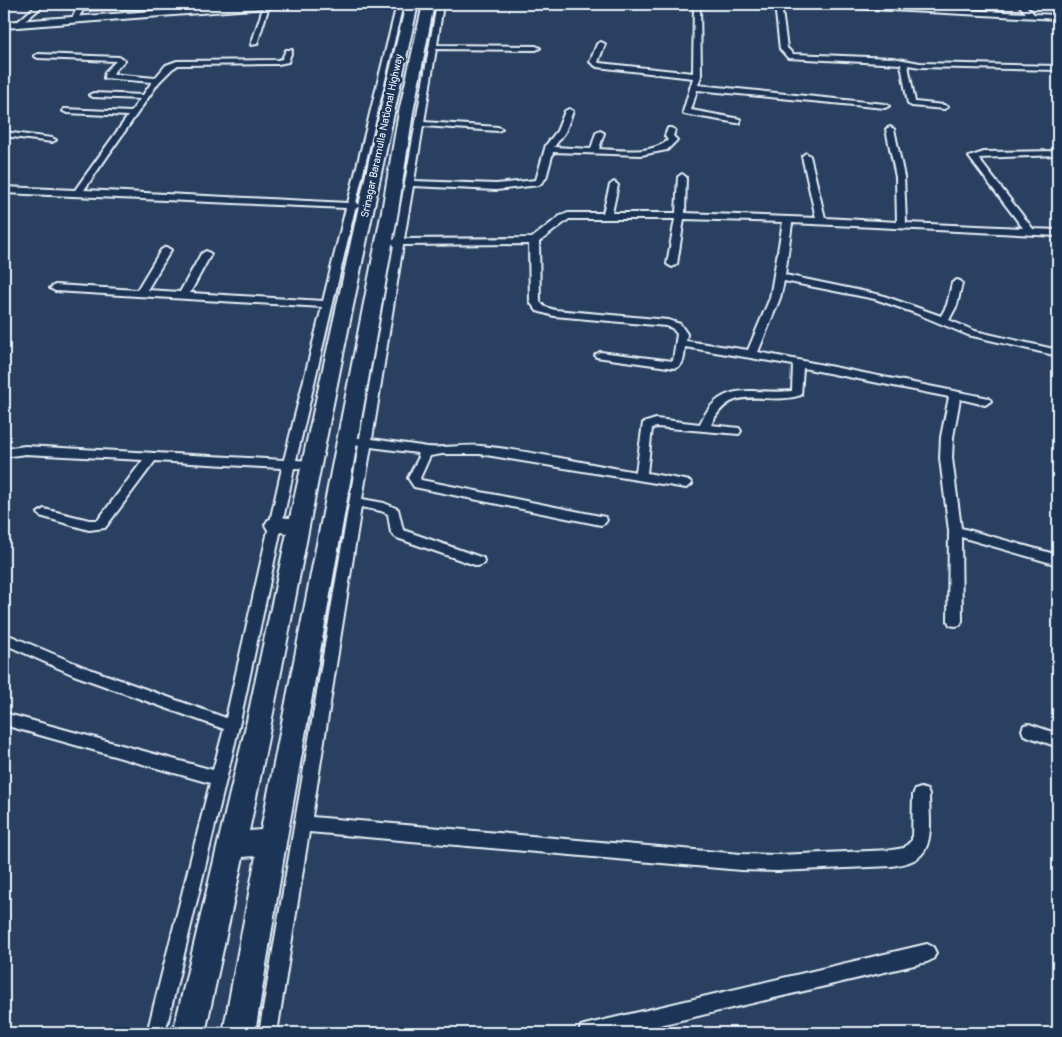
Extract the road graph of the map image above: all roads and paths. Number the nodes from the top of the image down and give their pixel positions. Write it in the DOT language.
graph roads {
  1 [pos="42,4"];
  2 [pos="279,4"];
  3 [pos="400,4"];
  4 [pos="412,4"];
  5 [pos="429,4"];
  6 [pos="440,4"];
  7 [pos="698,4"];
  8 [pos="778,4"];
  9 [pos="816,4"];
  10 [pos="831,4"];
  11 [pos="938,4"];
  12 [pos="1021,4"];
  13 [pos="153,5"];
  14 [pos="225,6"];
  15 [pos="266,6"];
  16 [pos="944,12"];
  17 [pos="1032,16"];
  18 [pos="1058,17"];
  19 [pos="74,21"];
  20 [pos="17,25"];
  21 [pos="4,26"];
  22 [pos="397,41"];
  23 [pos="252,44"];
  24 [pos="601,44"];
  25 [pos="433,47"];
  26 [pos="536,48"];
  27 [pos="289,52"];
  28 [pos="38,56"];
  29 [pos="904,62"];
  30 [pos="1058,68"];
  31 [pos="697,76"];
  32 [pos="158,80"];
  33 [pos="694,87"];
  34 [pos="92,95"];
  35 [pos="145,97"];
  36 [pos="885,106"];
  37 [pos="944,107"];
  38 [pos="67,111"];
  39 [pos="569,111"];
  40 [pos="133,114"];
  41 [pos="737,121"];
  42 [pos="419,124"];
  43 [pos="498,129"];
  44 [pos="890,129"];
  45 [pos="671,130"];
  46 [pos="600,133"];
  47 [pos="4,134"];
  48 [pos="52,140"];
  49 [pos="550,149"];
  50 [pos="594,152"];
  51 [pos="1058,153"];
  52 [pos="806,156"];
  53 [pos="682,177"];
  54 [pos="410,183"];
  55 [pos="614,185"];
  56 [pos="4,190"];
  57 [pos="77,194"];
  58 [pos="350,206"];
  59 [pos="366,207"];
  60 [pos="607,216"];
  61 [pos="680,216"];
  62 [pos="788,221"];
  63 [pos="821,221"];
  64 [pos="902,226"];
  65 [pos="1030,231"];
  66 [pos="1058,233"];
  67 [pos="534,241"];
  68 [pos="392,242"];
  69 [pos="166,250"];
  70 [pos="206,254"];
  71 [pos="672,264"];
  72 [pos="780,277"];
  73 [pos="957,283"];
  74 [pos="54,288"];
  75 [pos="140,293"];
  76 [pos="184,295"];
  77 [pos="327,304"];
  78 [pos="943,322"];
  79 [pos="682,344"];
  80 [pos="1058,352"];
  81 [pos="752,354"];
  82 [pos="600,355"];
  83 [pos="798,363"];
  84 [pos="955,394"];
  85 [pos="985,401"];
  86 [pos="704,428"];
  87 [pos="735,431"];
  88 [pos="356,441"];
  89 [pos="4,453"];
  90 [pos="424,453"];
  91 [pos="152,457"];
  92 [pos="289,464"];
  93 [pos="311,465"];
  94 [pos="641,476"];
  95 [pos="686,484"];
  96 [pos="356,502"];
  97 [pos="44,514"];
  98 [pos="601,520"];
  99 [pos="276,525"];
  100 [pos="300,526"];
  101 [pos="955,531"];
  102 [pos="1058,560"];
  103 [pos="478,561"];
  104 [pos="955,621"];
  105 [pos="4,638"];
  106 [pos="4,718"];
  107 [pos="232,726"];
  108 [pos="1029,730"];
  109 [pos="1058,741"];
  110 [pos="218,778"];
  111 [pos="921,795"];
  112 [pos="303,824"];
  113 [pos="272,843"];
  114 [pos="231,844"];
  115 [pos="927,953"];
  116 [pos="156,1033"];
  117 [pos="189,1033"];
  118 [pos="238,1033"];
  119 [pos="268,1033"];
  120 [pos="588,1033"];
  1 -- 20 [label="street"];
  2 -- 15 [label="street"];
  3 -- 22 [label="street"];
  4 -- 22 [label="highway, Srinagar Baramulla National Highway"];
  5 -- 68 [label="highway"];
  6 -- 25 [label="street"];
  7 -- 31 [label="street"];
  8 -- 29 [label="street"];
  9 -- 10 [label="street"];
  10 -- 16 [label="street"];
  11 -- 16 [label="street"];
  12 -- 17 [label="street"];
  13 -- 19 [label="street"];
  14 -- 15 [label="street"];
  14 -- 19 [label="street"];
  15 -- 23 [label="street"];
  16 -- 17 [label="street"];
  17 -- 18 [label="street"];
  19 -- 20 [label="street"];
  20 -- 21 [label="street"];
  22 -- 58 [label="street"];
  22 -- 59 [label="highway, Srinagar Baramulla National Highway"];
  24 -- 31 [label="street"];
  25 -- 26 [label="street"];
  25 -- 42 [label="street"];
  27 -- 32 [label="street"];
  28 -- 32 [label="street"];
  29 -- 30 [label="street"];
  29 -- 37 [label="street"];
  31 -- 33 [label="street"];
  32 -- 35 [label="street"];
  33 -- 36 [label="street"];
  33 -- 41 [label="street"];
  34 -- 35 [label="street"];
  35 -- 40 [label="street"];
  38 -- 40 [label="street"];
  39 -- 49 [label="street"];
  40 -- 57 [label="street"];
  42 -- 43 [label="street"];
  42 -- 54 [label="street"];
  44 -- 64 [label="street"];
  45 -- 50 [label="street"];
  46 -- 50 [label="street"];
  47 -- 48 [label="street"];
  49 -- 50 [label="street"];
  49 -- 54 [label="street"];
  51 -- 65 [label="street"];
  52 -- 63 [label="street"];
  53 -- 61 [label="street"];
  54 -- 68 [label="street"];
  55 -- 60 [label="street"];
  56 -- 57 [label="street"];
  57 -- 58 [label="street"];
  58 -- 59 [label="street"];
  58 -- 77 [label="street"];
  59 -- 93 [label="highway, Srinagar Baramulla National Highway"];
  60 -- 61 [label="street"];
  60 -- 67 [label="street"];
  61 -- 62 [label="street"];
  61 -- 71 [label="street"];
  62 -- 63 [label="street"];
  62 -- 72 [label="street"];
  63 -- 64 [label="street"];
  64 -- 65 [label="street"];
  65 -- 66 [label="street"];
  67 -- 68 [label="street"];
  67 -- 79 [label="street"];
  68 -- 88 [label="highway"];
  69 -- 75 [label="street"];
  70 -- 76 [label="street"];
  72 -- 78 [label="street"];
  72 -- 81 [label="street"];
  73 -- 78 [label="street"];
  74 -- 75 [label="street"];
  75 -- 76 [label="street"];
  76 -- 77 [label="street"];
  77 -- 92 [label="street"];
  78 -- 80 [label="street"];
  79 -- 81 [label="street"];
  79 -- 82 [label="street"];
  81 -- 83 [label="street"];
  83 -- 84 [label="street"];
  83 -- 86 [label="street"];
  84 -- 85 [label="street"];
  84 -- 101 [label="street"];
  86 -- 87 [label="street"];
  86 -- 94 [label="street"];
  88 -- 90 [label="street"];
  88 -- 96 [label="street"];
  88 -- 113 [label="highway"];
  89 -- 91 [label="street"];
  90 -- 94 [label="street"];
  90 -- 98 [label="street"];
  91 -- 92 [label="street"];
  91 -- 97 [label="street"];
  92 -- 93 [label="street"];
  92 -- 99 [label="street"];
  93 -- 100 [label="highway, Srinagar Baramulla National Highway"];
  94 -- 95 [label="street"];
  96 -- 103 [label="street"];
  96 -- 112 [label="street"];
  99 -- 100 [label="highway"];
  99 -- 107 [label="street"];
  100 -- 114 [label="highway, Srinagar Baramulla National Highway"];
  101 -- 102 [label="street"];
  101 -- 104 [label="street"];
  105 -- 107 [label="street"];
  106 -- 110 [label="street"];
  107 -- 110 [label="street"];
  108 -- 109 [label="street"];
  110 -- 116 [label="street"];
  111 -- 112 [label="street"];
  112 -- 119 [label="street"];
  113 -- 114 [label="highway"];
  113 -- 118 [label="highway"];
  114 -- 117 [label="highway, Srinagar Baramulla National Highway"];
  115 -- 120 [label="street"];
}
